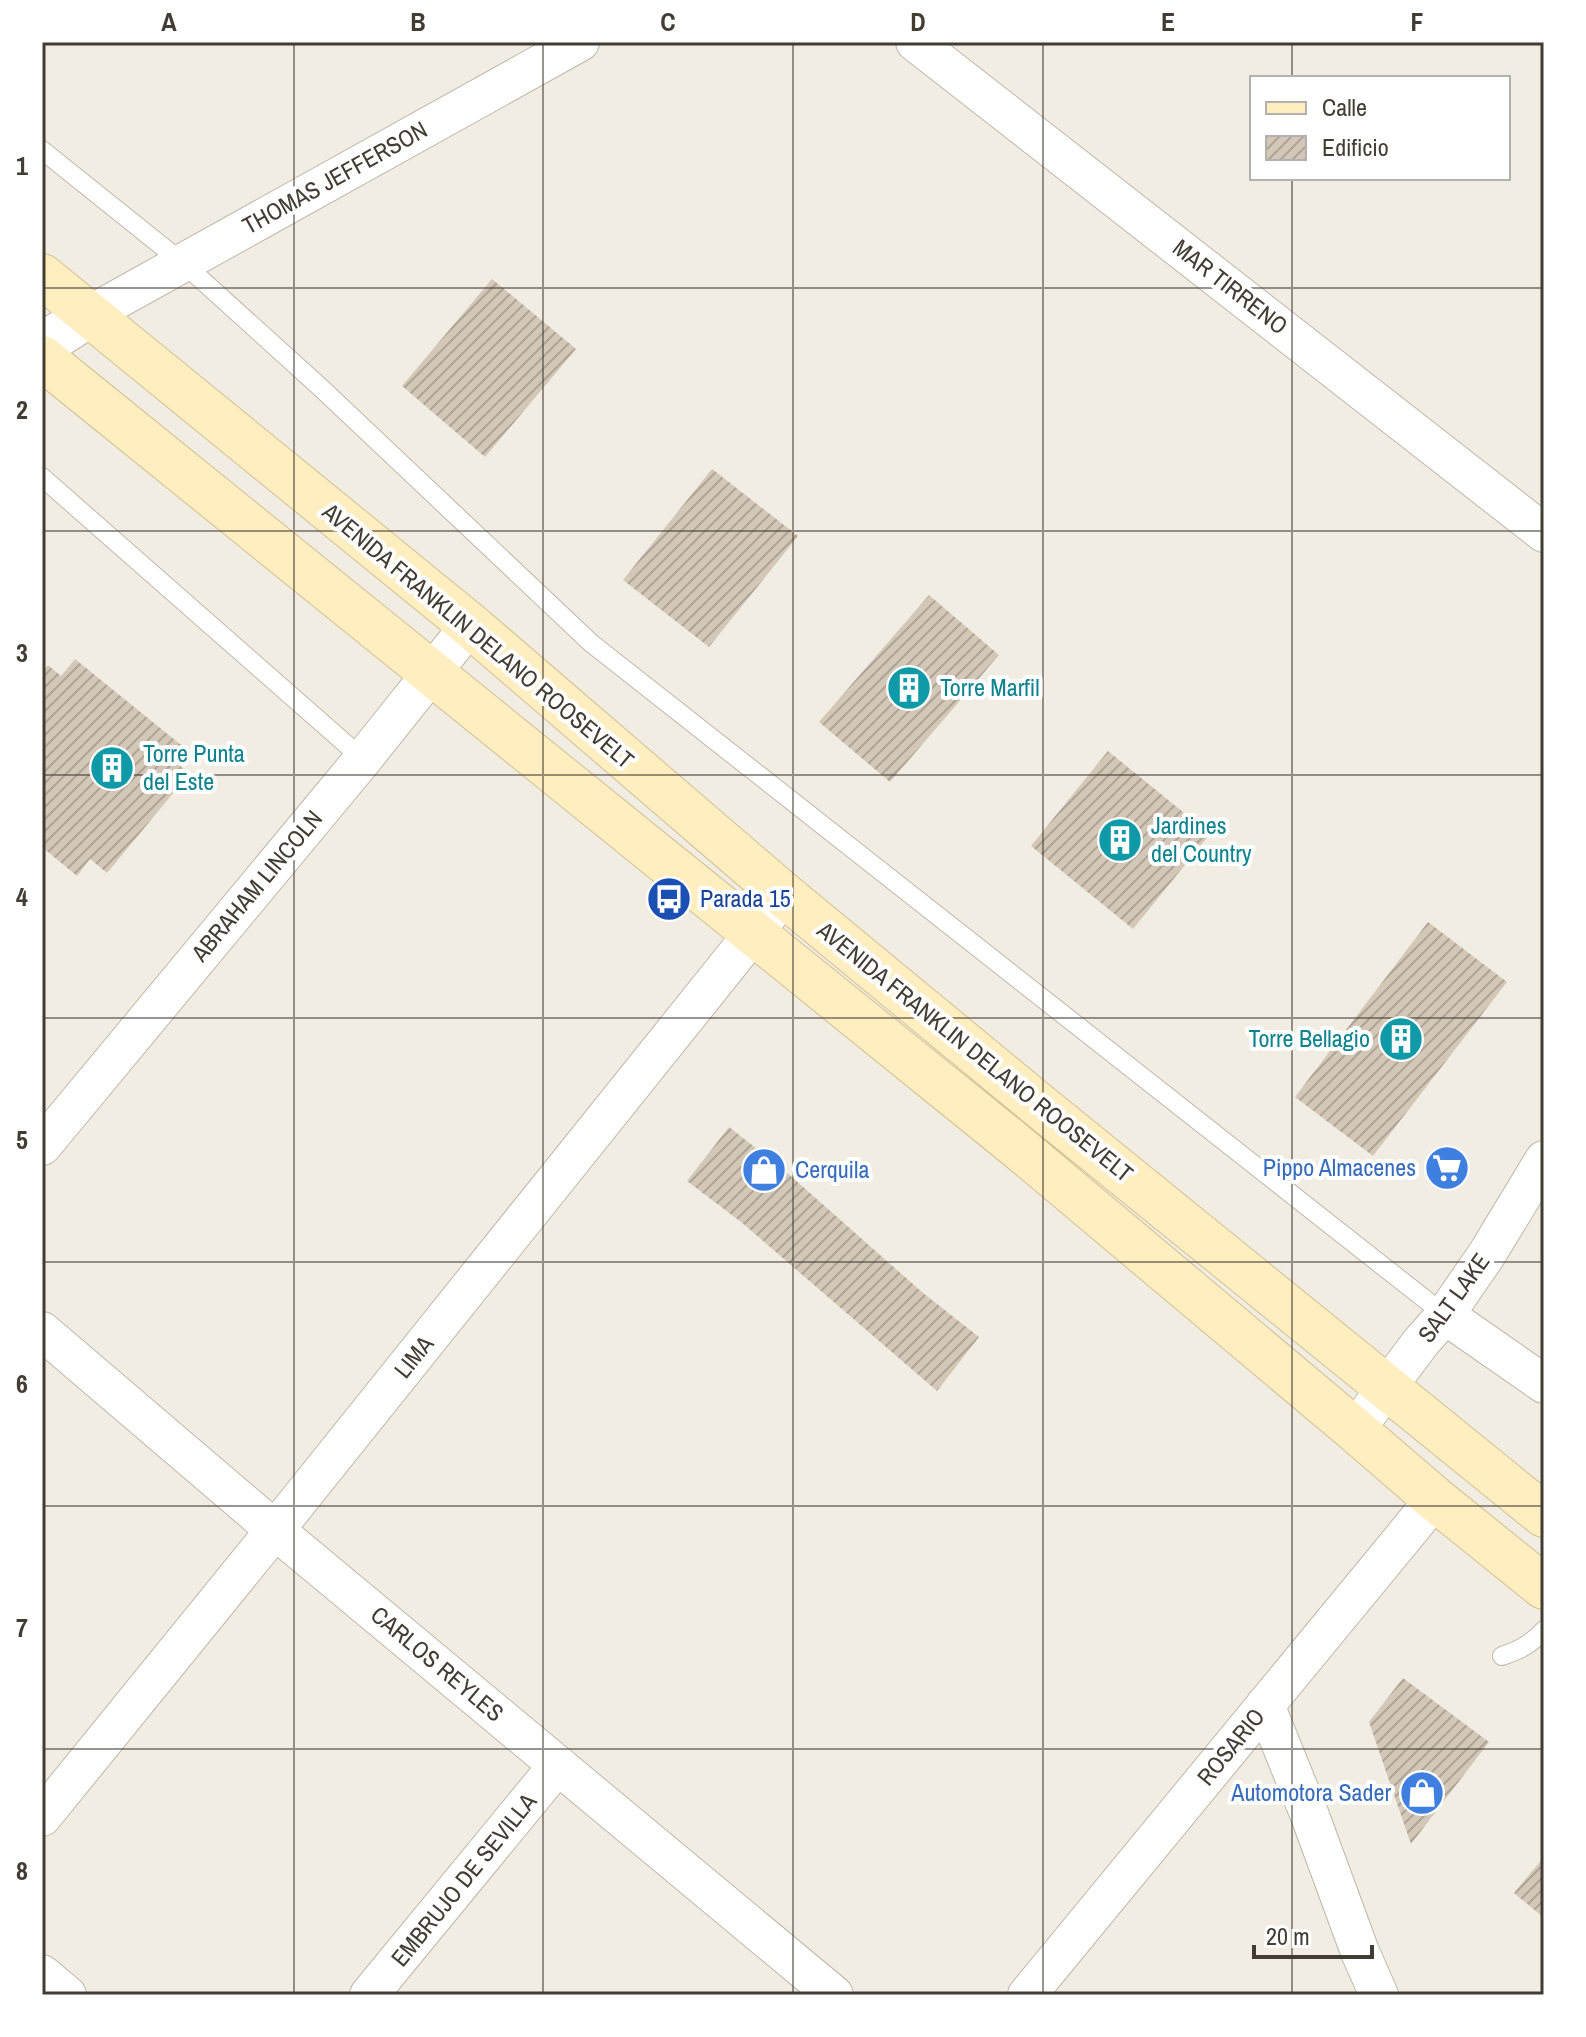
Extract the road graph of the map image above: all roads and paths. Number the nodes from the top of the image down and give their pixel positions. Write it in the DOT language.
graph roads {
  1 [pos="580,42"];
  2 [pos="915,42"];
  3 [pos="42,150"];
  4 [pos="183,263"];
  5 [pos="42,276"];
  6 [pos="91,314"];
  7 [pos="42,345"];
  8 [pos="42,358"];
  9 [pos="42,477"];
  10 [pos="1544,533"];
  11 [pos="470,625"];
  12 [pos="433,673"];
  13 [pos="363,759"];
  14 [pos="784,895"];
  15 [pos="755,933"];
  16 [pos="42,1146"];
  17 [pos="1544,1160"];
  18 [pos="1445,1315"];
  19 [pos="42,1331"];
  20 [pos="1544,1384"];
  21 [pos="1387,1388"];
  22 [pos="1355,1430"];
  23 [pos="1435,1499"];
  24 [pos="1544,1515"];
  25 [pos="275,1530"];
  26 [pos="1544,1587"];
  27 [pos="1544,1630"];
  28 [pos="1502,1656"];
  29 [pos="1265,1705"];
  30 [pos="558,1765"];
  31 [pos="42,1817"];
  32 [pos="42,1974"];
  33 [pos="67,1995"];
  34 [pos="369,1995"];
  35 [pos="834,1995"];
  36 [pos="1027,1995"];
  37 [pos="1379,1995"];
  1 -- 4 [label="street, THOMAS JEFFERSON"];
  2 -- 10 [label="street, MAR TIRRENO"];
  3 -- 4 [label="lane"];
  4 -- 6 [label="street, THOMAS JEFFERSON"];
  4 -- 18 [label="lane"];
  5 -- 6 [label="main road, AVENIDA FRANKLIN DELANO ROOSEVELT"];
  6 -- 7 [label="street"];
  6 -- 11 [label="main road, AVENIDA FRANKLIN DELANO ROOSEVELT"];
  8 -- 12 [label="main road, AVENIDA FRANKLIN DELANO ROOSEVELT"];
  9 -- 13 [label="lane"];
  11 -- 12 [label="street, ABRAHAM LINCOLN"];
  11 -- 14 [label="main road, AVENIDA FRANKLIN DELANO ROOSEVELT"];
  12 -- 13 [label="street, ABRAHAM LINCOLN"];
  12 -- 15 [label="main road, AVENIDA FRANKLIN DELANO ROOSEVELT"];
  13 -- 16 [label="street, ABRAHAM LINCOLN"];
  14 -- 15 [label="street, LIMA"];
  14 -- 21 [label="main road, AVENIDA FRANKLIN DELANO ROOSEVELT"];
  15 -- 22 [label="main road, AVENIDA FRANKLIN DELANO ROOSEVELT"];
  15 -- 25 [label="street, LIMA"];
  17 -- 18 [label="street, SALT LAKE"];
  18 -- 20 [label="street"];
  18 -- 21 [label="street, SALT LAKE"];
  19 -- 25 [label="street, CARLOS REYLES"];
  21 -- 22 [label="street, SALT LAKE"];
  21 -- 24 [label="main road, AVENIDA FRANKLIN DELANO ROOSEVELT"];
  22 -- 23 [label="main road, AVENIDA FRANKLIN DELANO ROOSEVELT"];
  23 -- 26 [label="main road, AVENIDA FRANKLIN DELANO ROOSEVELT"];
  23 -- 29 [label="street, ROSARIO"];
  25 -- 30 [label="street, CARLOS REYLES"];
  25 -- 31 [label="street, LIMA"];
  27 -- 28 [label="lane"];
  29 -- 36 [label="street, ROSARIO"];
  29 -- 37 [label="street"];
  30 -- 34 [label="street, EMBRUJO DE SEVILLA"];
  30 -- 35 [label="street, CARLOS REYLES"];
  32 -- 33 [label="street"];
}
